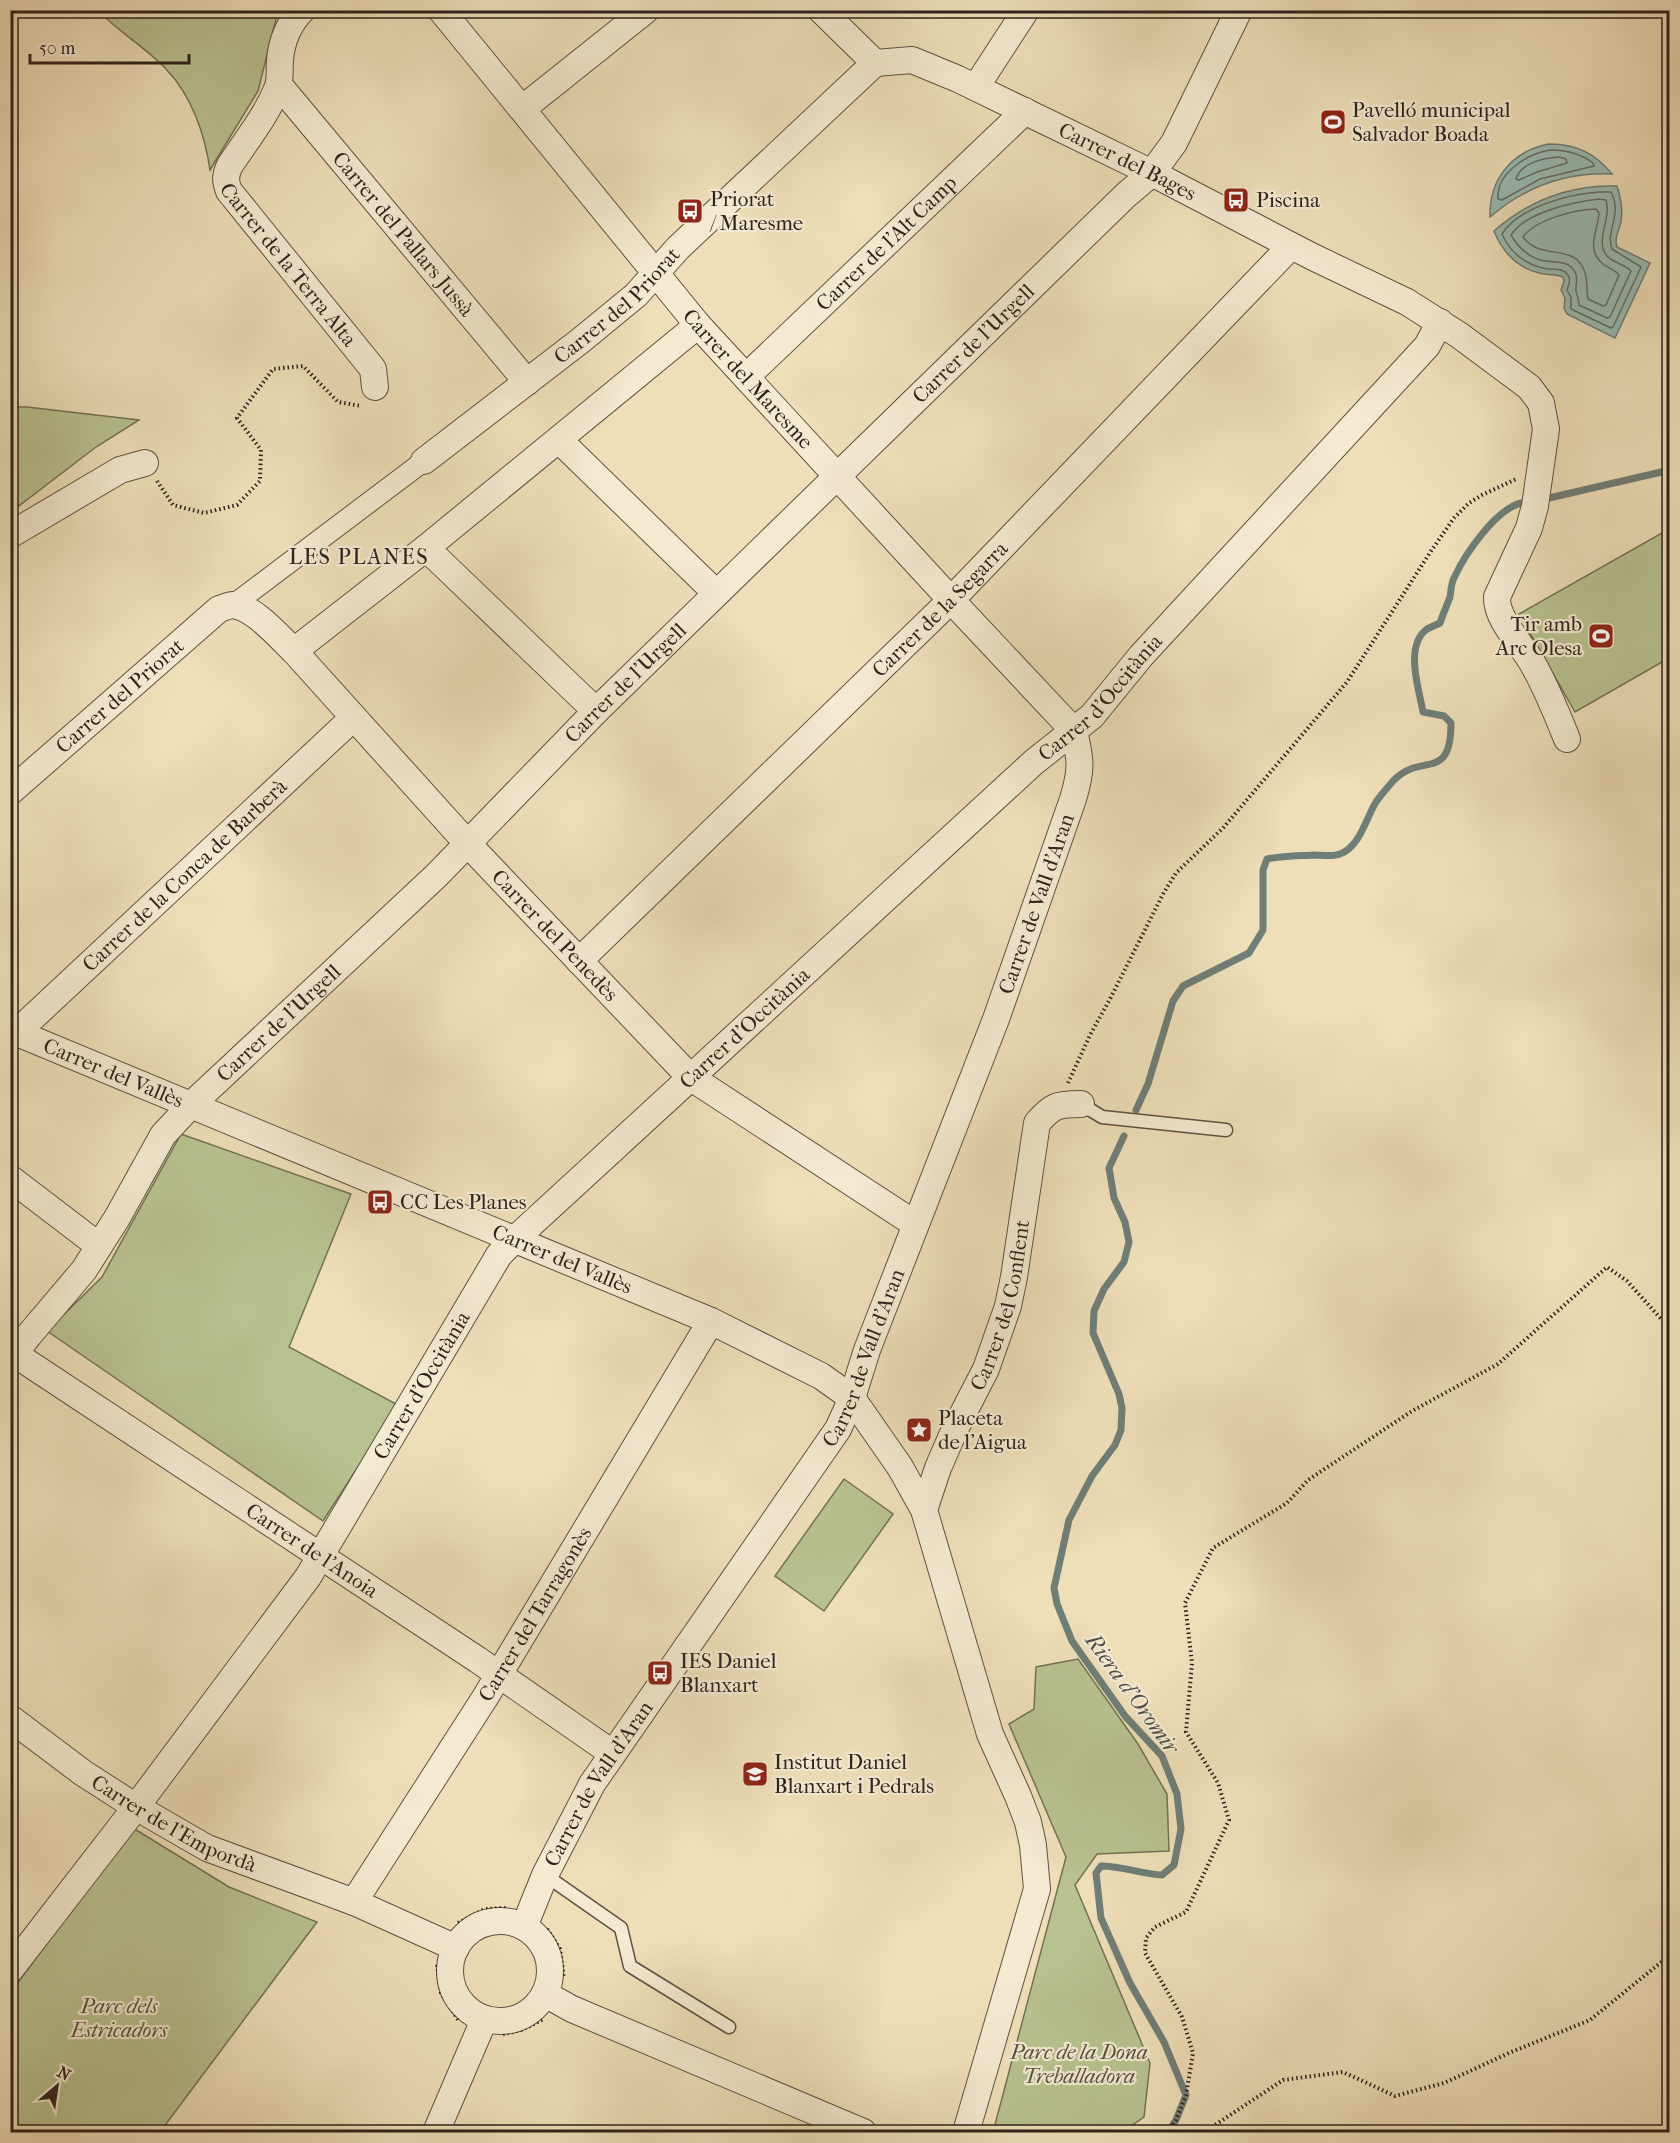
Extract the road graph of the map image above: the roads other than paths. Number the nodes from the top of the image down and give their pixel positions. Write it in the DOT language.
graph roads {
  1 [pos="302,10"];
  2 [pos="441,10"];
  3 [pos="646,10"];
  4 [pos="821,10"];
  5 [pos="1026,10"];
  6 [pos="1239,10"];
  7 [pos="875,63"];
  8 [pos="279,85"];
  9 [pos="976,87"];
  10 [pos="522,109"];
  11 [pos="1025,111"];
  12 [pos="1152,173"];
  13 [pos="1291,246"];
  14 [pos="656,272"];
  15 [pos="1440,322"];
  16 [pos="698,325"];
  17 [pos="746,376"];
  18 [pos="527,382"];
  19 [pos="371,397"];
  20 [pos="559,440"];
  21 [pos="424,461"];
  22 [pos="145,463"];
  23 [pos="837,477"];
  24 [pos="10,535"];
  25 [pos="426,548"];
  26 [pos="716,593"];
  27 [pos="951,600"];
  28 [pos="233,605"];
  29 [pos="294,651"];
  30 [pos="596,711"];
  31 [pos="353,718"];
  32 [pos="1074,731"];
  33 [pos="1568,739"];
  34 [pos="10,792"];
  35 [pos="468,844"];
  36 [pos="579,961"];
  37 [pos="13,1032"];
  38 [pos="690,1077"];
  39 [pos="1071,1104"];
  40 [pos="191,1105"];
  41 [pos="1226,1130"];
  42 [pos="10,1178"];
  43 [pos="915,1224"];
  44 [pos="515,1239"];
  45 [pos="99,1246"];
  46 [pos="711,1321"];
  47 [pos="12,1355"];
  48 [pos="852,1398"];
  49 [pos="924,1510"];
  50 [pos="322,1557"];
  51 [pos="498,1674"];
  52 [pos="10,1718"];
  53 [pos="612,1753"];
  54 [pos="136,1807"];
  55 [pos="545,1875"];
  56 [pos="354,1902"];
  57 [pos="527,1921"];
  58 [pos="448,1944"];
  59 [pos="13,1962"];
  60 [pos="545,1994"];
  61 [pos="729,2027"];
  62 [pos="491,2028"];
  63 [pos="436,2133"];
  64 [pos="863,2133"];
  65 [pos="966,2133"];
  1 -- 8 [label="street, Carrer de la Terra Alta"];
  2 -- 10 [label="street, Carrer del Maresme"];
  3 -- 10 [label="street"];
  4 -- 7 [label="street"];
  5 -- 9 [label="street"];
  6 -- 12 [label="street, Carrer de l'Urgell"];
  7 -- 9 [label="street, Carrer del Bages"];
  7 -- 14 [label="street, Carrer del Priorat"];
  8 -- 18 [label="street, Carrer del Pallars Jussà"];
  8 -- 19 [label="street, Carrer de la Terra Alta"];
  9 -- 11 [label="street, Carrer del Bages"];
  10 -- 14 [label="street, Carrer del Maresme"];
  11 -- 12 [label="street, Carrer del Bages"];
  11 -- 17 [label="street, Carrer de l'Alt Camp"];
  12 -- 13 [label="street, Carrer del Bages"];
  12 -- 23 [label="street, Carrer de l'Urgell"];
  13 -- 15 [label="street, Carrer del Bages"];
  13 -- 27 [label="street, Carrer de la Segarra"];
  14 -- 16 [label="street, Carrer del Maresme"];
  14 -- 18 [label="street, Carrer del Priorat"];
  15 -- 32 [label="street, Carrer d'Occitània"];
  15 -- 33 [label="street, Carrer del Bages"];
  16 -- 17 [label="street, Carrer del Maresme"];
  16 -- 20 [label="street"];
  17 -- 23 [label="street, Carrer del Maresme"];
  18 -- 21 [label="street, Carrer del Priorat"];
  20 -- 25 [label="street"];
  20 -- 26 [label="street"];
  21 -- 28 [label="street"];
  22 -- 24 [label="street"];
  23 -- 26 [label="street, Carrer de l'Urgell"];
  23 -- 27 [label="street, Carrer del Maresme"];
  25 -- 29 [label="street"];
  25 -- 30 [label="street"];
  26 -- 30 [label="street, Carrer de l'Urgell"];
  27 -- 32 [label="street, Carrer del Maresme"];
  27 -- 36 [label="street, Carrer de la Segarra"];
  28 -- 29 [label="street, Carrer del Penedès"];
  28 -- 34 [label="street, Carrer del Priorat"];
  29 -- 31 [label="street, Carrer del Penedès"];
  30 -- 35 [label="street, Carrer de l'Urgell"];
  31 -- 35 [label="street, Carrer del Penedès"];
  31 -- 37 [label="street, Carrer de la Conca de Barberà"];
  32 -- 38 [label="street, Carrer d'Occitània"];
  32 -- 43 [label="street, Carrer de Vall d'Aran"];
  35 -- 36 [label="street, Carrer del Penedès"];
  35 -- 40 [label="street, Carrer de l'Urgell"];
  36 -- 38 [label="street, Carrer del Penedès"];
  37 -- 40 [label="street, Carrer del Vallès"];
  38 -- 43 [label="street, Carrer del Penedès"];
  38 -- 44 [label="street, Carrer d'Occitània"];
  39 -- 41 [label="lane"];
  39 -- 49 [label="street, Carrer del Conflent"];
  40 -- 44 [label="street, Carrer del Vallès"];
  40 -- 45 [label="street, Carrer de l'Urgell"];
  42 -- 45 [label="street"];
  43 -- 48 [label="street, Carrer de Vall d'Aran"];
  44 -- 46 [label="street, Carrer del Vallès"];
  44 -- 50 [label="street, Carrer d'Occitània"];
  45 -- 47 [label="street, Carrer de l'Urgell"];
  46 -- 48 [label="street, Carrer del Vallès"];
  46 -- 51 [label="street, Carrer del Tarragonès"];
  47 -- 50 [label="street, Carrer de l'Anoia"];
  48 -- 49 [label="street, Carrer del Vallès"];
  48 -- 53 [label="street, Carrer de Vall d'Aran"];
  49 -- 65 [label="street"];
  50 -- 51 [label="street, Carrer de l'Anoia"];
  50 -- 54 [label="street, Carrer d'Occitània"];
  51 -- 53 [label="street, Carrer de l'Anoia"];
  51 -- 56 [label="street, Carrer del Tarragonès"];
  52 -- 54 [label="street, Carrer de l'Empordà"];
  53 -- 55 [label="street, Carrer de Vall d'Aran"];
  54 -- 56 [label="street, Carrer de l'Empordà"];
  54 -- 59 [label="street, Carrer d'Occitània"];
  55 -- 57 [label="street, Carrer de Vall d'Aran"];
  55 -- 61 [label="lane"];
  56 -- 58 [label="street, Carrer de l'Empordà"];
  57 -- 58 [label="street"];
  57 -- 60 [label="street"];
  58 -- 62 [label="street"];
  60 -- 62 [label="street"];
  60 -- 64 [label="street"];
  62 -- 63 [label="street"];
}
